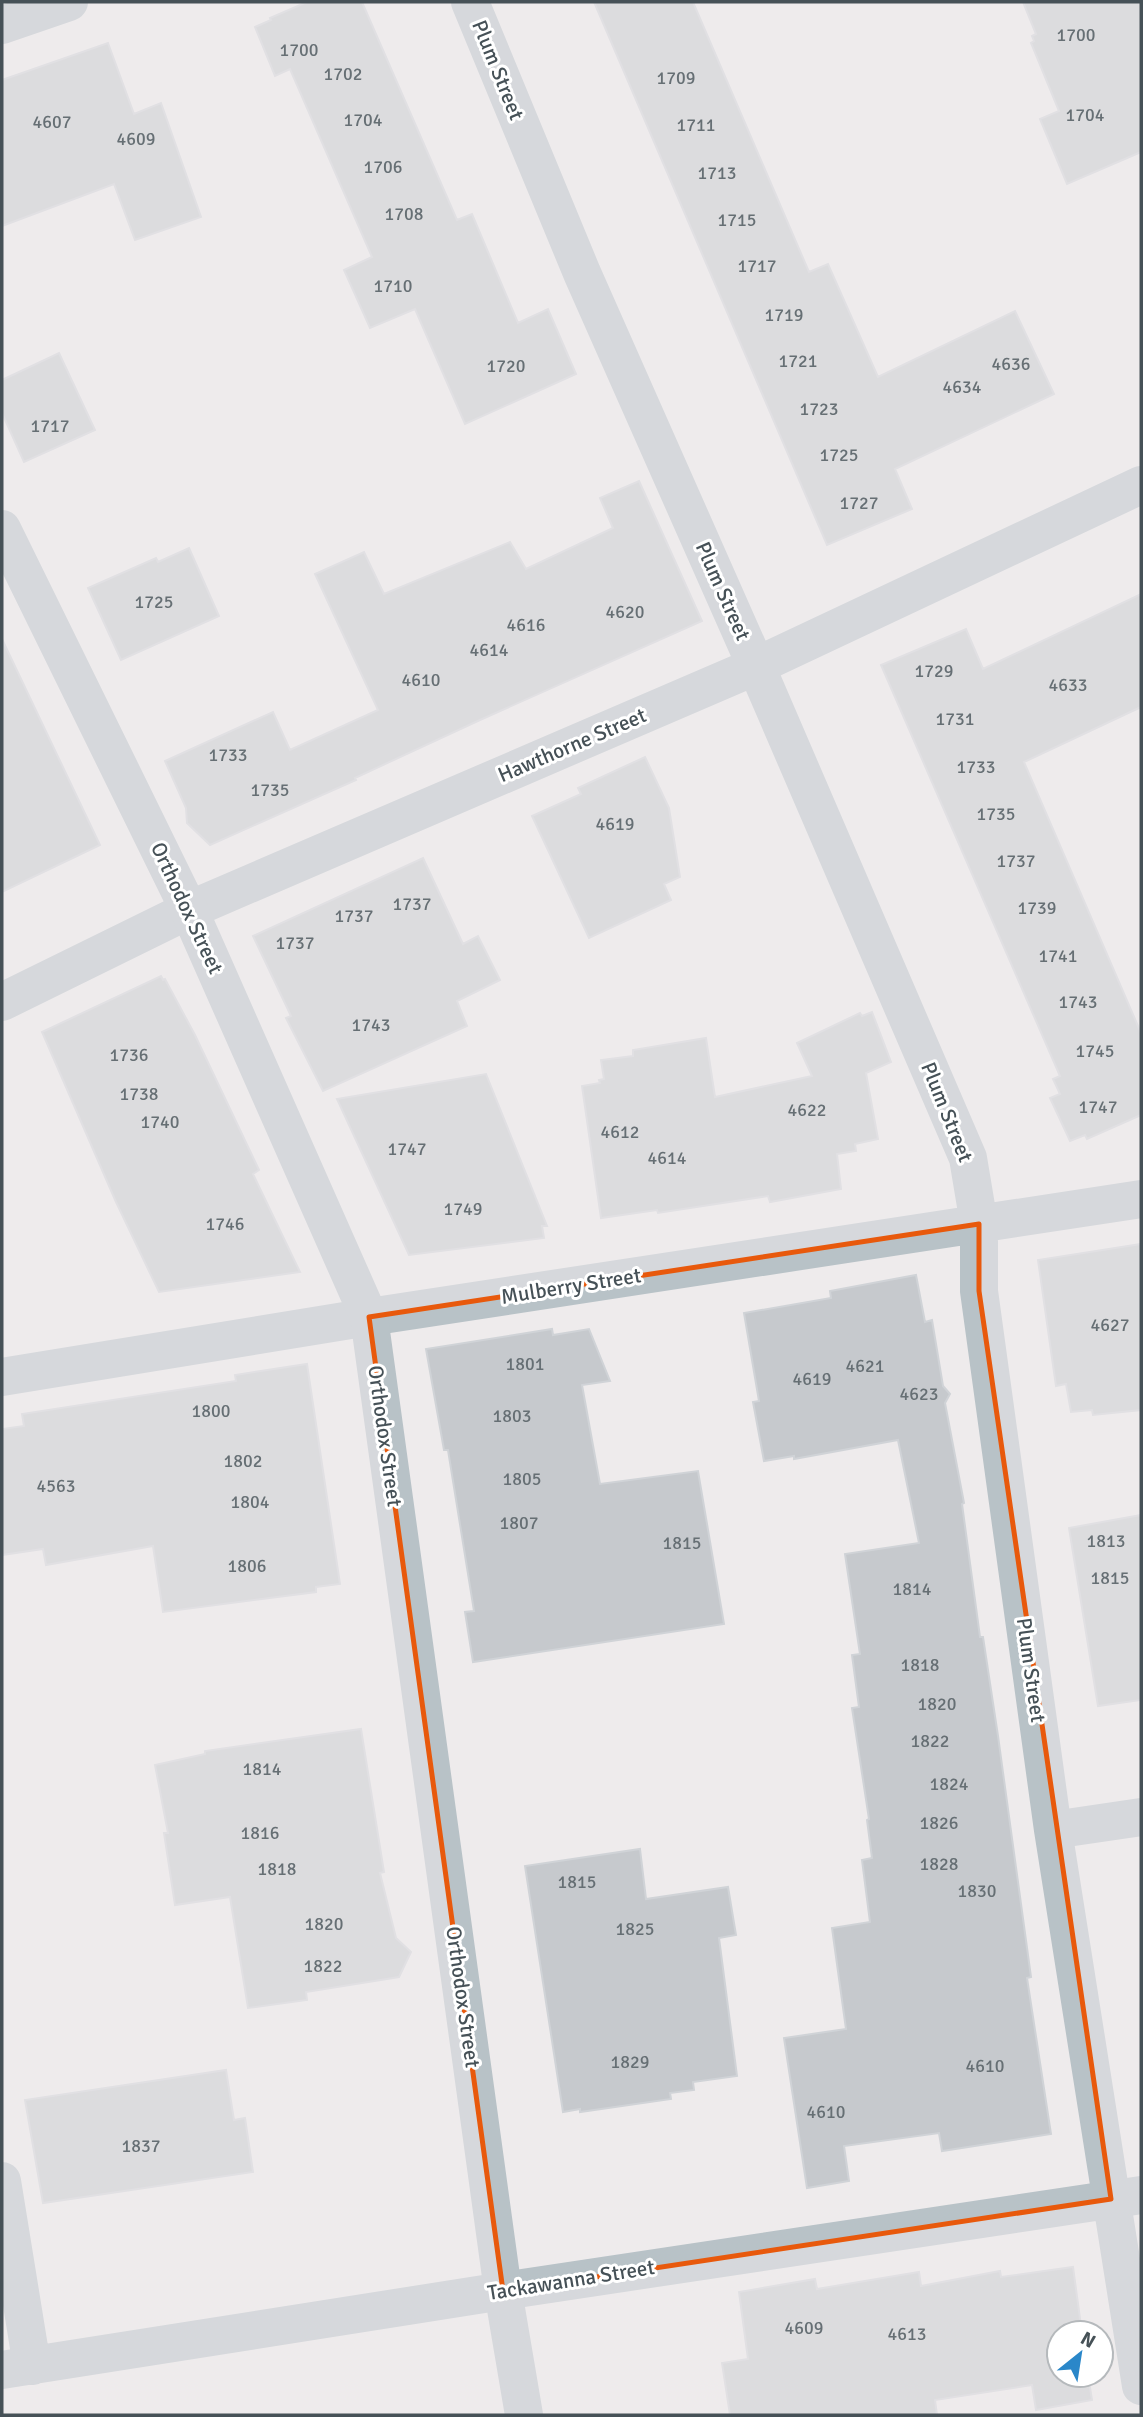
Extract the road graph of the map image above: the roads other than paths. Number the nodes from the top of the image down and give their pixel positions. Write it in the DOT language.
graph roads {
  1 [pos="69,2"];
  2 [pos="470,2"];
  3 [pos="2,25"];
  4 [pos="1141,485"];
  5 [pos="2,528"];
  6 [pos="757,666"];
  7 [pos="189,910"];
  8 [pos="2,1002"];
  9 [pos="1141,1199"];
  10 [pos="979,1224"];
  11 [pos="369,1317"];
  12 [pos="2,1377"];
  13 [pos="1141,1818"];
  14 [pos="1053,1830"];
  15 [pos="2,2181"];
  16 [pos="1126,2197"];
  17 [pos="503,2291"];
  18 [pos="17,2368"];
  19 [pos="1141,2386"];
  20 [pos="524,2415"];
  1 -- 3 [label="street"];
  2 -- 6 [label="street, Plum Street"];
  4 -- 6 [label="street, Hawthorne Street"];
  5 -- 7 [label="street, Orthodox Street"];
  6 -- 7 [label="street, Hawthorne Street"];
  6 -- 10 [label="street, Plum Street"];
  7 -- 8 [label="street, Hawthorne Street"];
  7 -- 11 [label="street, Orthodox Street"];
  9 -- 10 [label="street, Mulberry Street"];
  10 -- 11 [label="street, Mulberry Street"];
  10 -- 14 [label="street, Plum Street"];
  11 -- 12 [label="street, Mulberry Street"];
  11 -- 17 [label="street, Orthodox Street"];
  13 -- 14 [label="street"];
  14 -- 16 [label="street, Plum Street"];
  15 -- 18 [label="street"];
  16 -- 17 [label="street, Tackawanna Street"];
  16 -- 19 [label="street, Plum Street"];
  17 -- 18 [label="street, Tackawanna Street"];
  17 -- 20 [label="street, Orthodox Street"];
}
